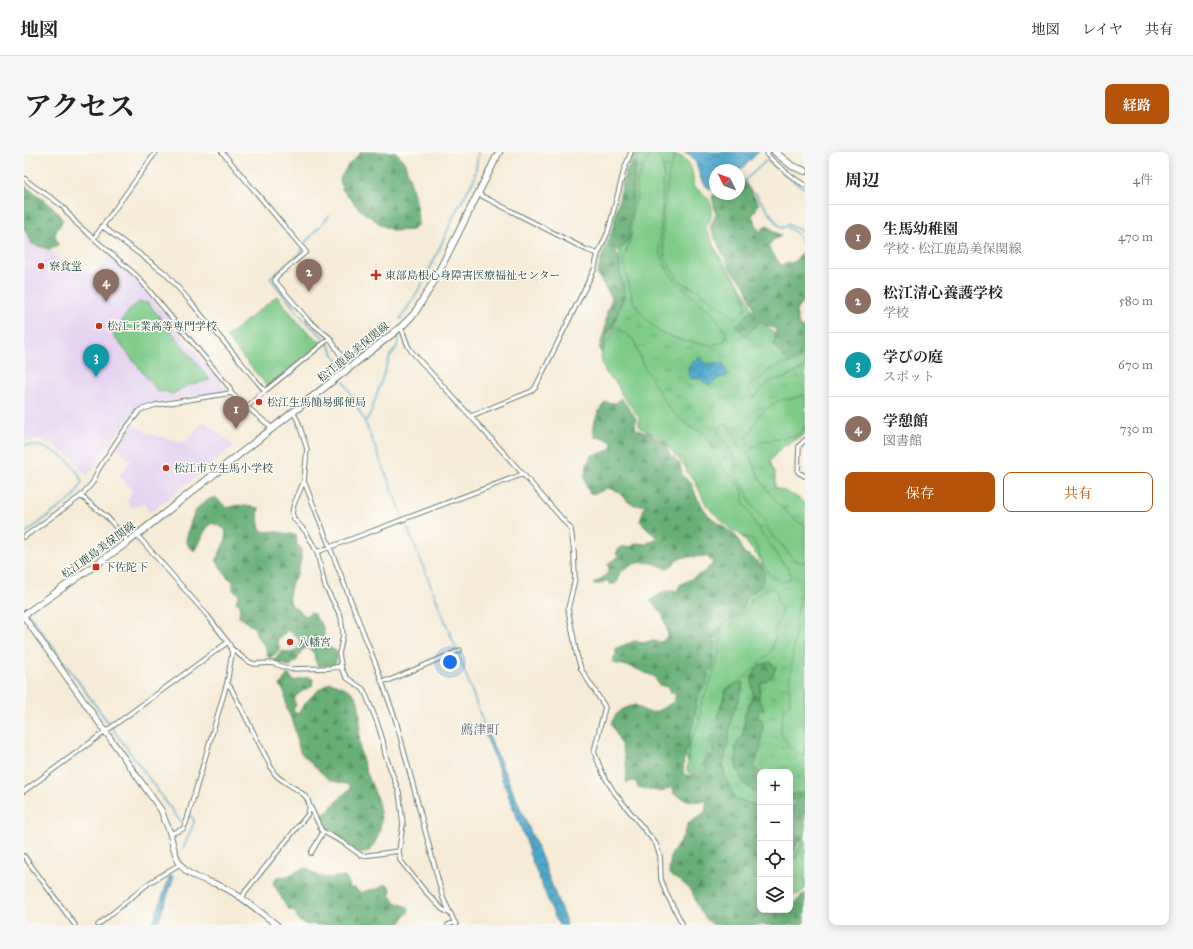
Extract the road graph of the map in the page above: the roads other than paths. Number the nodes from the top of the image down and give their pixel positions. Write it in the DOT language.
graph roads {
  1 [pos="156,152"];
  2 [pos="222,152"];
  3 [pos="499,152"];
  4 [pos="632,152"];
  5 [pos="768,152"];
  6 [pos="775,152"];
  7 [pos="805,172"];
  8 [pos="24,178"];
  9 [pos="805,186"];
  10 [pos="478,194"];
  11 [pos="102,226"];
  12 [pos="94,238"];
  13 [pos="598,254"];
  14 [pos="401,327"];
  15 [pos="328,340"];
  16 [pos="349,369"];
  17 [pos="265,391"];
  18 [pos="231,393"];
  19 [pos="248,406"];
  20 [pos="293,412"];
  21 [pos="471,416"];
  22 [pos="272,428"];
  23 [pos="805,440"];
  24 [pos="523,474"];
  25 [pos="805,476"];
  26 [pos="304,481"];
  27 [pos="81,496"];
  28 [pos="137,535"];
  29 [pos="24,537"];
  30 [pos="128,542"];
  31 [pos="330,548"];
  32 [pos="317,552"];
  33 [pos="24,616"];
  34 [pos="228,642"];
  35 [pos="231,648"];
  36 [pos="460,650"];
  37 [pos="341,666"];
  38 [pos="381,681"];
  39 [pos="227,683"];
  40 [pos="105,732"];
  41 [pos="24,791"];
  42 [pos="310,806"];
  43 [pos="322,831"];
  44 [pos="170,834"];
  45 [pos="399,851"];
  46 [pos="311,853"];
  47 [pos="24,856"];
  48 [pos="180,864"];
  49 [pos="242,899"];
  50 [pos="451,915"];
  51 [pos="456,924"];
  52 [pos="74,925"];
  53 [pos="98,925"];
  54 [pos="277,925"];
  55 [pos="448,925"];
  56 [pos="683,925"];
  1 -- 11 [label="street"];
  2 -- 15 [label="street"];
  3 -- 10 [label="main road, 松江鹿島美保関線"];
  4 -- 13 [label="street"];
  5 -- 9 [label="street"];
  6 -- 7 [label="main road"];
  8 -- 12 [label="street"];
  10 -- 13 [label="street"];
  10 -- 14 [label="main road, 松江鹿島美保関線"];
  11 -- 12 [label="street"];
  11 -- 17 [label="street"];
  12 -- 18 [label="street"];
  13 -- 21 [label="street"];
  14 -- 16 [label="main road, 松江鹿島美保関線"];
  14 -- 21 [label="street"];
  15 -- 16 [label="street"];
  15 -- 17 [label="street"];
  16 -- 20 [label="main road, 松江鹿島美保関線"];
  17 -- 19 [label="street"];
  18 -- 19 [label="street"];
  18 -- 27 [label="street"];
  19 -- 22 [label="street"];
  20 -- 22 [label="main road, 松江鹿島美保関線"];
  20 -- 26 [label="street"];
  21 -- 24 [label="street"];
  22 -- 28 [label="main road, 松江鹿島美保関線"];
  23 -- 25 [label="street"];
  24 -- 31 [label="street"];
  24 -- 56 [label="street"];
  26 -- 31 [label="street"];
  26 -- 32 [label="street"];
  27 -- 29 [label="street"];
  27 -- 30 [label="street"];
  28 -- 30 [label="main road, 松江鹿島美保関線"];
  28 -- 34 [label="street"];
  30 -- 33 [label="main road, 松江鹿島美保関線"];
  31 -- 32 [label="street"];
  31 -- 38 [label="street"];
  32 -- 37 [label="street"];
  33 -- 40 [label="street"];
  34 -- 35 [label="street"];
  34 -- 40 [label="street"];
  35 -- 37 [label="street"];
  35 -- 39 [label="street"];
  36 -- 38 [label="street"];
  37 -- 45 [label="street"];
  38 -- 50 [label="street"];
  39 -- 42 [label="street"];
  39 -- 44 [label="street"];
  40 -- 41 [label="street"];
  40 -- 44 [label="street"];
  42 -- 43 [label="street"];
  42 -- 49 [label="street"];
  43 -- 45 [label="street"];
  43 -- 46 [label="street"];
  44 -- 48 [label="street"];
  45 -- 50 [label="street"];
  47 -- 52 [label="street"];
  48 -- 49 [label="street"];
  48 -- 53 [label="street"];
  49 -- 54 [label="street"];
  50 -- 51 [label="street"];
  51 -- 55 [label="street"];
}
